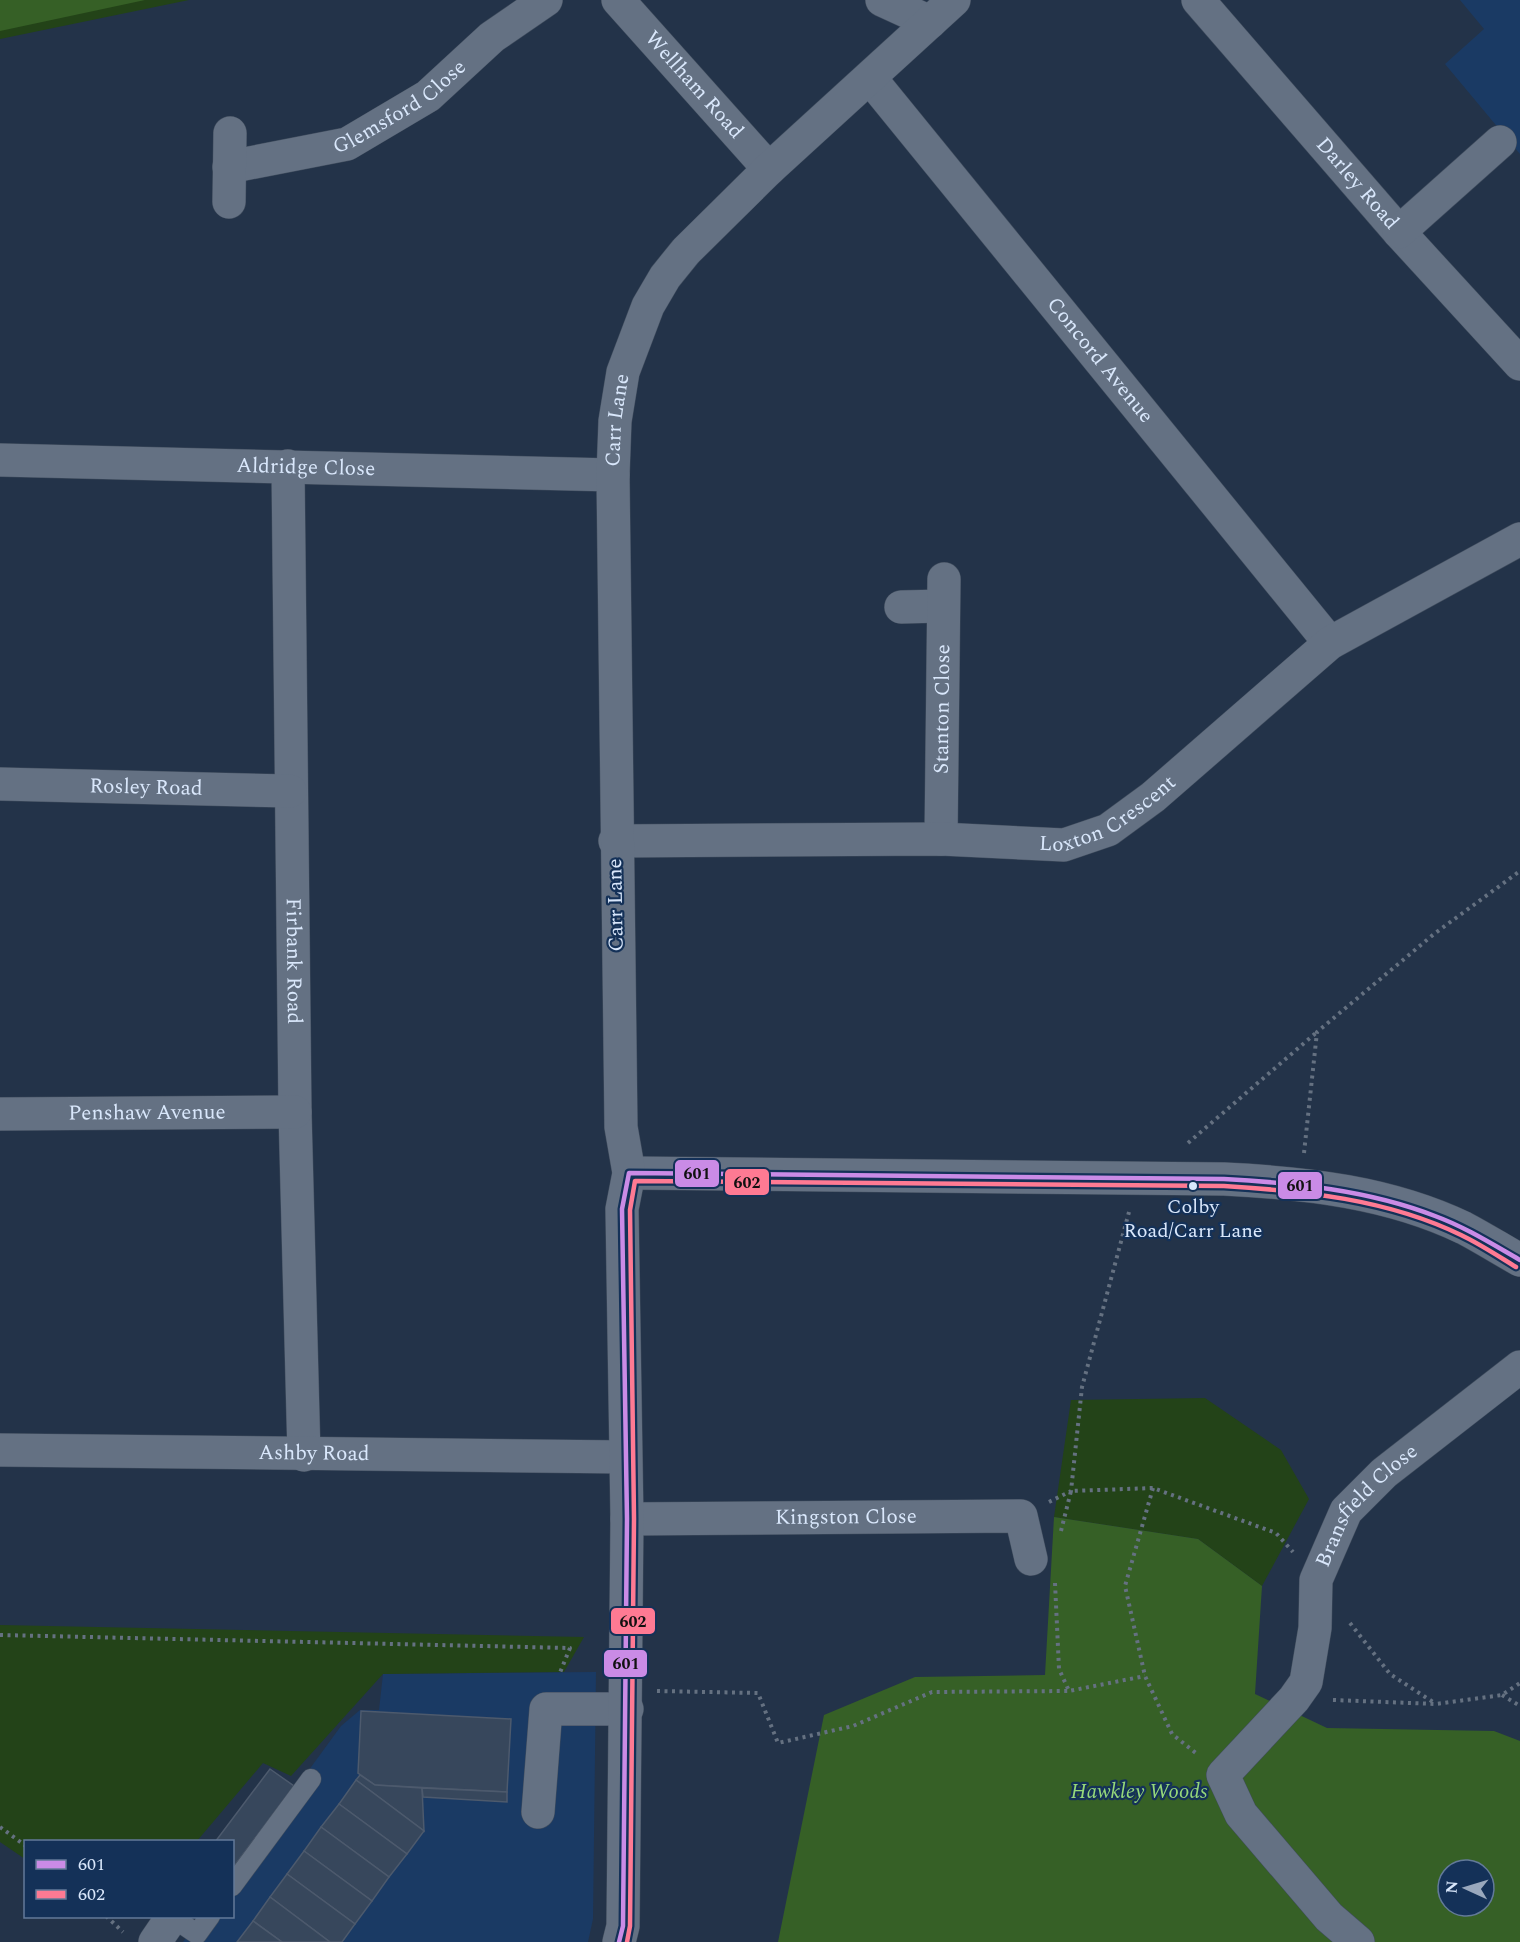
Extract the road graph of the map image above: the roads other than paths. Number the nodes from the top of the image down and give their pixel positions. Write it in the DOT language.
graph roads {
  1 [pos="546,0"];
  2 [pos="618,0"];
  3 [pos="882,0"];
  4 [pos="954,0"];
  5 [pos="1198,0"];
  6 [pos="930,22"];
  7 [pos="870,78"];
  8 [pos="230,133"];
  9 [pos="1500,142"];
  10 [pos="230,167"];
  11 [pos="769,169"];
  12 [pos="229,202"];
  13 [pos="1399,232"];
  14 [pos="1520,364"];
  15 [pos="0,460"];
  16 [pos="288,466"];
  17 [pos="613,475"];
  18 [pos="1520,539"];
  19 [pos="901,608"];
  20 [pos="1330,643"];
  21 [pos="0,784"];
  22 [pos="290,791"];
  23 [pos="941,838"];
  24 [pos="615,841"];
  25 [pos="295,1112"];
  26 [pos="0,1114"];
  27 [pos="629,1173"];
  28 [pos="1520,1260"];
  29 [pos="1520,1367"];
  30 [pos="0,1450"];
  31 [pos="304,1455"];
  32 [pos="626,1457"];
  33 [pos="627,1519"];
  34 [pos="1043,1565"];
  35 [pos="626,1700"];
  36 [pos="310,1779"];
  37 [pos="538,1812"];
  38 [pos="234,1883"];
  39 [pos="171,1918"];
  40 [pos="173,1918"];
  41 [pos="209,1918"];
  42 [pos="141,1939"];
  43 [pos="619,1942"];
  44 [pos="1358,1942"];
  1 -- 10 [label="street, Glemsford Close"];
  2 -- 11 [label="street, Wellham Road"];
  3 -- 6 [label="street"];
  4 -- 6 [label="street, Carr Lane"];
  5 -- 13 [label="street, Darley Road"];
  6 -- 7 [label="street, Carr Lane"];
  7 -- 11 [label="street, Carr Lane"];
  7 -- 20 [label="street, Concord Avenue"];
  8 -- 10 [label="street"];
  9 -- 13 [label="street"];
  10 -- 12 [label="street"];
  11 -- 17 [label="street, Carr Lane"];
  13 -- 14 [label="street, Darley Road"];
  15 -- 16 [label="street, Aldridge Close"];
  16 -- 17 [label="street, Aldridge Close"];
  16 -- 22 [label="street, Firbank Road"];
  17 -- 24 [label="street, Carr Lane"];
  18 -- 20 [label="street, Loxton Crescent"];
  19 -- 23 [label="street, Stanton Close"];
  20 -- 23 [label="street, Loxton Crescent"];
  21 -- 22 [label="street, Rosley Road"];
  22 -- 25 [label="street, Firbank Road"];
  23 -- 24 [label="street, Loxton Crescent"];
  24 -- 27 [label="street, Carr Lane"];
  25 -- 26 [label="street, Penshaw Avenue"];
  25 -- 31 [label="street, Firbank Road"];
  27 -- 28 [label="street"];
  27 -- 32 [label="street, Carr Lane"];
  29 -- 44 [label="street, Bransfield Close"];
  30 -- 31 [label="street, Ashby Road"];
  31 -- 32 [label="street, Ashby Road"];
  32 -- 33 [label="street, Carr Lane"];
  33 -- 34 [label="street, Kingston Close"];
  33 -- 35 [label="street, Carr Lane"];
  35 -- 37 [label="street"];
  35 -- 43 [label="street, Carr Lane"];
  36 -- 38 [label="lane"];
  39 -- 42 [label="street"];
  40 -- 41 [label="lane"];
}
